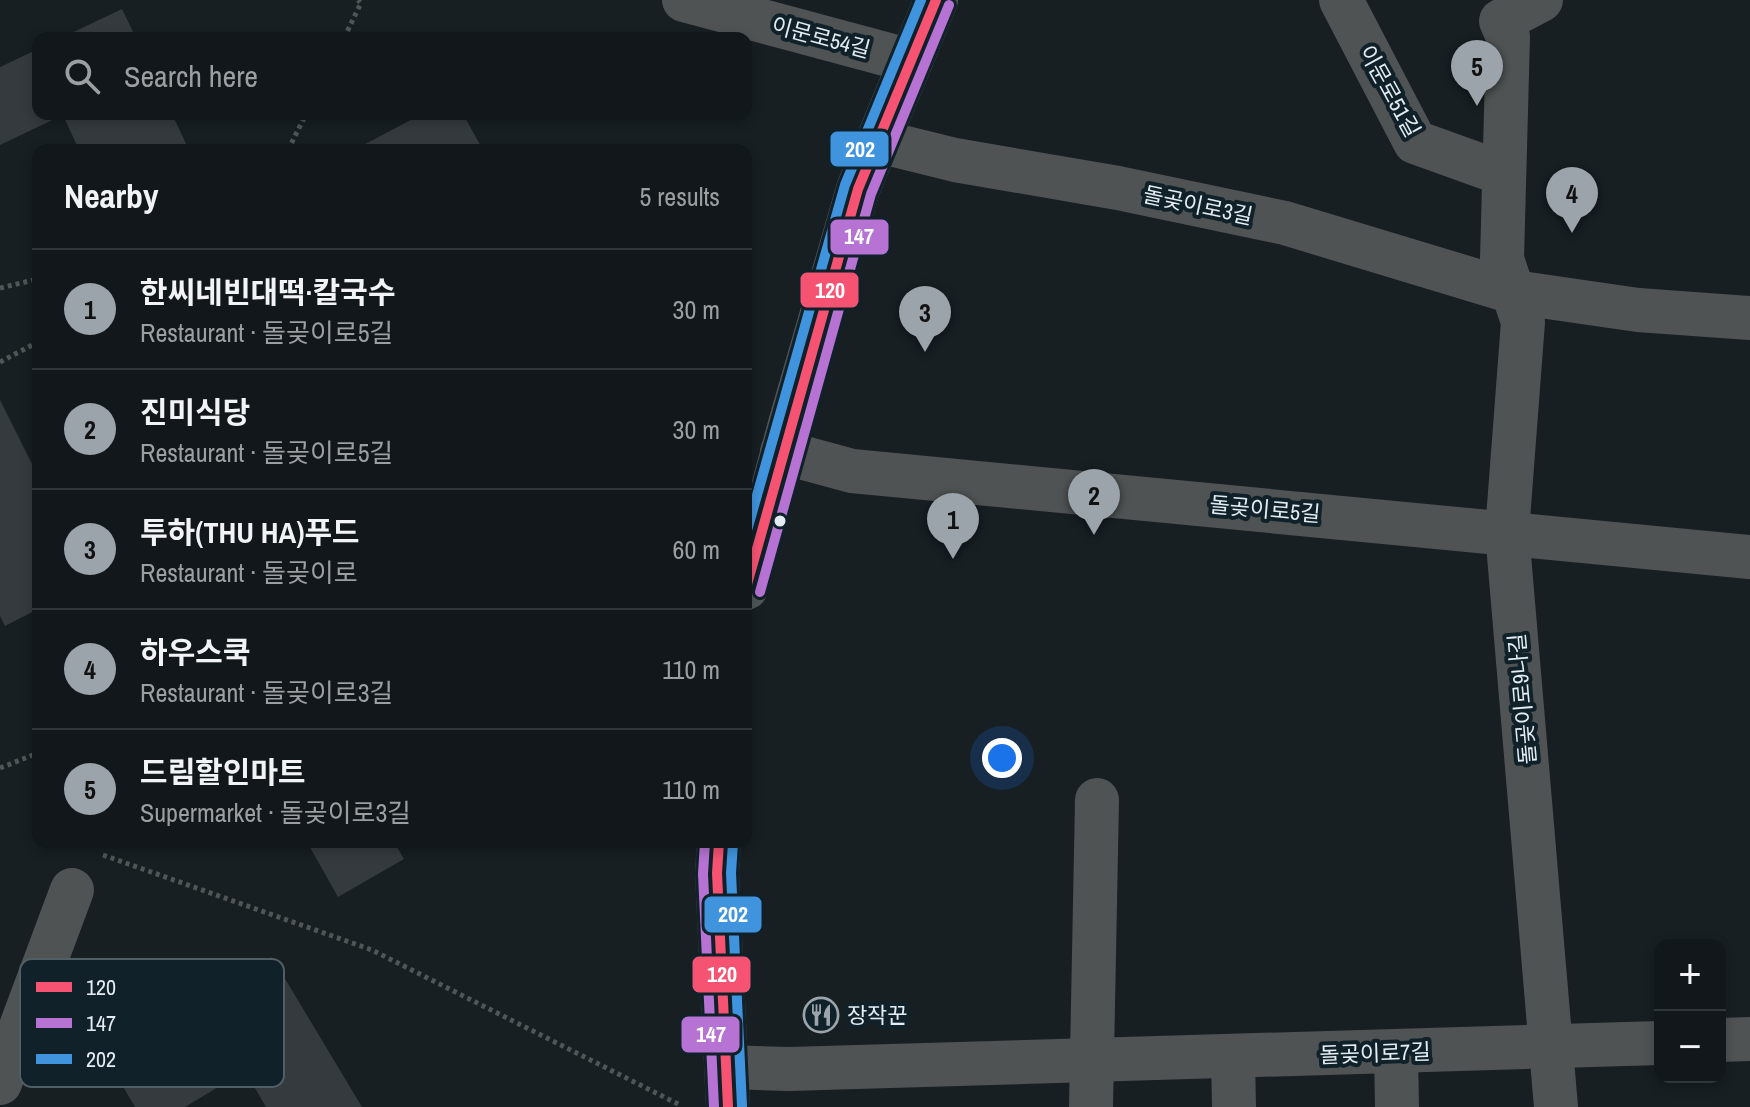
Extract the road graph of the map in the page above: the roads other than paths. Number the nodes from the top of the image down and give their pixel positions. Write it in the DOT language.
graph roads {
  1 [pos="684,0"];
  2 [pos="936,0"];
  3 [pos="1341,0"];
  4 [pos="1541,0"];
  5 [pos="1497,10"];
  6 [pos="911,61"];
  7 [pos="878,141"];
  8 [pos="1504,174"];
  9 [pos="1513,292"];
  10 [pos="1750,318"];
  11 [pos="782,452"];
  12 [pos="1507,532"];
  13 [pos="1750,557"];
  14 [pos="752,565"];
  15 [pos="1097,800"];
  16 [pos="719,848"];
  17 [pos="72,890"];
  18 [pos="46,959"];
  19 [pos="20,1029"];
  20 [pos="1750,1039"];
  21 [pos="1726,1040"];
  22 [pos="1654,1043"];
  23 [pos="1552,1047"];
  24 [pos="1396,1052"];
  25 [pos="1233,1058"];
  26 [pos="1090,1061"];
  27 [pos="0,1083"];
  28 [pos="727,1087"];
  29 [pos="1091,1107"];
  30 [pos="1234,1107"];
  31 [pos="1397,1107"];
  32 [pos="1556,1107"];
  1 -- 6 [label="street, 이문로54길"];
  2 -- 6 [label="main road"];
  3 -- 8 [label="street, 이문로51길"];
  4 -- 5 [label="street"];
  5 -- 8 [label="street"];
  6 -- 7 [label="main road"];
  7 -- 9 [label="street, 돌곶이로3길"];
  7 -- 11 [label="main road"];
  8 -- 9 [label="street"];
  9 -- 10 [label="street, 돌곶이로3길"];
  9 -- 12 [label="street, 돌곶이로9나길"];
  11 -- 12 [label="street, 돌곶이로5길"];
  11 -- 14 [label="main road"];
  12 -- 13 [label="street, 돌곶이로5길"];
  12 -- 23 [label="street, 돌곶이로9나길"];
  15 -- 26 [label="street"];
  16 -- 28 [label="main road"];
  17 -- 18 [label="street"];
  19 -- 27 [label="street"];
  20 -- 21 [label="street"];
  22 -- 23 [label="street, 돌곶이로7길"];
  23 -- 24 [label="street, 돌곶이로7길"];
  23 -- 32 [label="street, 돌곶이로9나길"];
  24 -- 25 [label="street, 돌곶이로7길"];
  24 -- 31 [label="street"];
  25 -- 26 [label="street, 돌곶이로7길"];
  25 -- 30 [label="street"];
  26 -- 28 [label="street, 돌곶이로7길"];
  26 -- 29 [label="street"];
}
